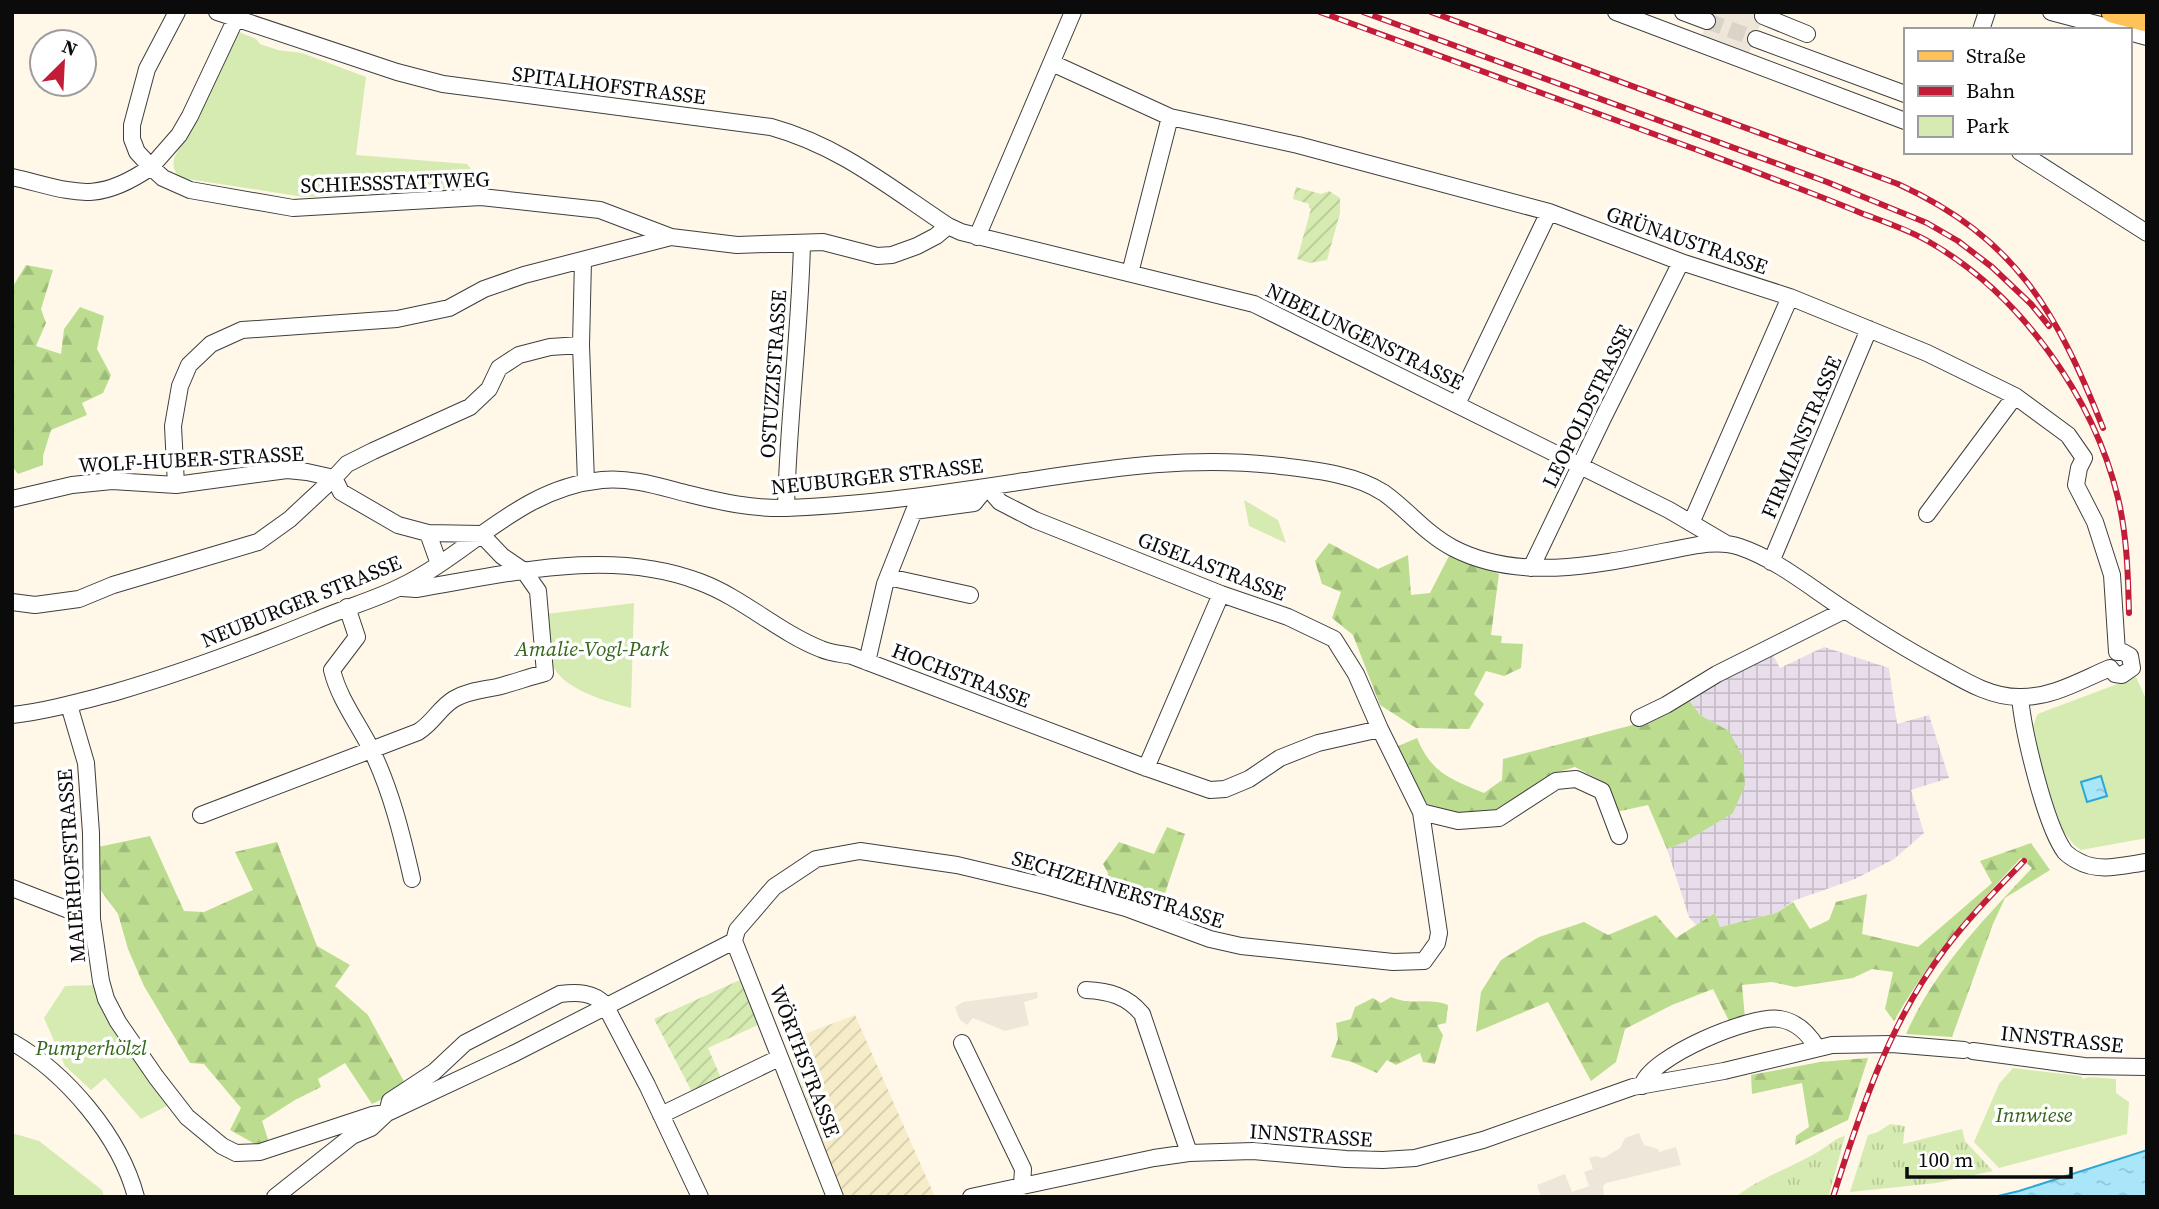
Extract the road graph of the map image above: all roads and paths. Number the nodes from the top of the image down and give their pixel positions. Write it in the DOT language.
graph roads {
  1 [pos="177,12"];
  2 [pos="217,12"];
  3 [pos="1073,12"];
  4 [pos="1616,12"];
  5 [pos="1683,12"];
  6 [pos="2050,12"];
  7 [pos="2112,12"];
  8 [pos="238,16"];
  9 [pos="1763,16"];
  10 [pos="1703,17"];
  11 [pos="2147,21"];
  12 [pos="2111,28"];
  13 [pos="1807,34"];
  14 [pos="1756,39"];
  15 [pos="1052,63"];
  16 [pos="1904,94"];
  17 [pos="1170,117"];
  18 [pos="1904,121"];
  19 [pos="2023,154"];
  20 [pos="151,167"];
  21 [pos="12,177"];
  22 [pos="1549,212"];
  23 [pos="948,226"];
  24 [pos="2147,233"];
  25 [pos="671,237"];
  26 [pos="977,237"];
  27 [pos="802,243"];
  28 [pos="583,260"];
  29 [pos="1681,262"];
  30 [pos="1130,273"];
  31 [pos="1790,297"];
  32 [pos="1869,329"];
  33 [pos="581,345"];
  34 [pos="2015,396"];
  35 [pos="1457,404"];
  36 [pos="1581,466"];
  37 [pos="334,478"];
  38 [pos="586,482"];
  39 [pos="176,485"];
  40 [pos="987,486"];
  41 [pos="12,499"];
  42 [pos="786,508"];
  43 [pos="1676,513"];
  44 [pos="1927,514"];
  45 [pos="1692,521"];
  46 [pos="428,533"];
  47 [pos="481,534"];
  48 [pos="1727,544"];
  49 [pos="1673,549"];
  50 [pos="1771,562"];
  51 [pos="439,564"];
  52 [pos="1531,568"];
  53 [pos="524,571"];
  54 [pos="888,577"];
  55 [pos="399,587"];
  56 [pos="1221,594"];
  57 [pos="970,595"];
  58 [pos="12,602"];
  59 [pos="346,607"];
  60 [pos="1845,610"];
  61 [pos="867,662"];
  62 [pos="2020,697"];
  63 [pos="69,705"];
  64 [pos="12,715"];
  65 [pos="1639,718"];
  66 [pos="1380,729"];
  67 [pos="372,751"];
  68 [pos="1146,768"];
  69 [pos="1421,812"];
  70 [pos="201,815"];
  71 [pos="1619,835"];
  72 [pos="2147,862"];
  73 [pos="412,879"];
  74 [pos="12,888"];
  75 [pos="92,919"];
  76 [pos="734,941"];
  77 [pos="1086,990"];
  78 [pos="605,1005"];
  79 [pos="12,1042"];
  80 [pos="962,1044"];
  81 [pos="1817,1048"];
  82 [pos="779,1058"];
  83 [pos="2147,1067"];
  84 [pos="1642,1086"];
  85 [pos="387,1113"];
  86 [pos="661,1115"];
  87 [pos="1189,1153"];
  88 [pos="1018,1191"];
  89 [pos="136,1197"];
  90 [pos="275,1197"];
  91 [pos="700,1197"];
  92 [pos="835,1197"];
  93 [pos="971,1197"];
  1 -- 20 [label="street"];
  2 -- 8 [label="street, SPITALHOFSTRASSE"];
  3 -- 15 [label="street"];
  4 -- 18 [label="street"];
  5 -- 10 [label="street"];
  6 -- 12 [label="street"];
  7 -- 11 [label="main road"];
  8 -- 20 [label="street"];
  8 -- 23 [label="street, SPITALHOFSTRASSE"];
  9 -- 13 [label="street"];
  14 -- 16 [label="street"];
  15 -- 17 [label="street, GRÜNAUSTRASSE"];
  15 -- 26 [label="street"];
  17 -- 22 [label="street, GRÜNAUSTRASSE"];
  17 -- 30 [label="street"];
  19 -- 24 [label="street"];
  20 -- 21 [label="street"];
  20 -- 25 [label="street, SCHIESSSTATTWEG"];
  22 -- 29 [label="street, GRÜNAUSTRASSE"];
  22 -- 35 [label="street"];
  23 -- 26 [label="street, SPITALHOFSTRASSE"];
  23 -- 27 [label="street, SCHIESSSTATTWEG"];
  25 -- 27 [label="street, SCHIESSSTATTWEG"];
  25 -- 28 [label="street"];
  26 -- 30 [label="street, NIBELUNGENSTRASSE"];
  27 -- 42 [label="street, OSTUZZISTRASSE"];
  28 -- 33 [label="street"];
  28 -- 39 [label="street"];
  29 -- 31 [label="street, GRÜNAUSTRASSE"];
  29 -- 36 [label="street, LEOPOLDSTRASSE"];
  30 -- 35 [label="street, NIBELUNGENSTRASSE"];
  31 -- 32 [label="street, GRÜNAUSTRASSE"];
  31 -- 45 [label="street"];
  32 -- 34 [label="street, GRÜNAUSTRASSE"];
  32 -- 50 [label="street, FIRMIANSTRASSE"];
  33 -- 37 [label="street"];
  33 -- 38 [label="street"];
  34 -- 44 [label="street"];
  34 -- 62 [label="street, GRÜNAUSTRASSE"];
  35 -- 36 [label="street, NIBELUNGENSTRASSE"];
  36 -- 43 [label="street, NIBELUNGENSTRASSE"];
  36 -- 52 [label="street, LEOPOLDSTRASSE"];
  37 -- 39 [label="street, WOLF-HUBER-STRASSE"];
  37 -- 46 [label="street"];
  37 -- 58 [label="street"];
  38 -- 42 [label="street, NEUBURGER STRASSE"];
  38 -- 47 [label="street, NEUBURGER STRASSE"];
  39 -- 41 [label="street, WOLF-HUBER-STRASSE"];
  40 -- 42 [label="street, NEUBURGER STRASSE"];
  40 -- 52 [label="street, NEUBURGER STRASSE"];
  40 -- 54 [label="street"];
  40 -- 56 [label="street, GISELASTRASSE"];
  43 -- 45 [label="street, NIBELUNGENSTRASSE"];
  43 -- 49 [label="street"];
  45 -- 48 [label="street, NIBELUNGENSTRASSE"];
  46 -- 47 [label="street"];
  46 -- 51 [label="street"];
  47 -- 51 [label="street, NEUBURGER STRASSE"];
  47 -- 53 [label="street"];
  48 -- 49 [label="street, NEUBURGER STRASSE"];
  48 -- 50 [label="street"];
  49 -- 52 [label="street, NEUBURGER STRASSE"];
  50 -- 60 [label="street"];
  51 -- 55 [label="street, NEUBURGER STRASSE"];
  53 -- 55 [label="street, HOCHSTRASSE"];
  53 -- 61 [label="street, HOCHSTRASSE"];
  53 -- 67 [label="street"];
  54 -- 57 [label="street"];
  54 -- 61 [label="street"];
  55 -- 59 [label="street, NEUBURGER STRASSE"];
  56 -- 66 [label="street, GISELASTRASSE"];
  56 -- 68 [label="street"];
  59 -- 63 [label="street, NEUBURGER STRASSE"];
  59 -- 67 [label="street"];
  60 -- 62 [label="street"];
  60 -- 65 [label="street"];
  61 -- 68 [label="street, HOCHSTRASSE"];
  62 -- 72 [label="street"];
  63 -- 64 [label="street, NEUBURGER STRASSE"];
  63 -- 75 [label="street, MAIERHOFSTRASSE"];
  66 -- 68 [label="street, HOCHSTRASSE"];
  66 -- 69 [label="street, SECHZEHNERSTRASSE"];
  67 -- 70 [label="street"];
  67 -- 73 [label="street"];
  69 -- 71 [label="street"];
  69 -- 76 [label="street, SECHZEHNERSTRASSE"];
  74 -- 75 [label="street"];
  75 -- 85 [label="street, MAIERHOFSTRASSE"];
  76 -- 78 [label="street"];
  76 -- 82 [label="street, WÖRTHSTRASSE"];
  77 -- 87 [label="street"];
  78 -- 85 [label="street"];
  78 -- 85 [label="street"];
  78 -- 86 [label="street"];
  79 -- 89 [label="street"];
  80 -- 88 [label="street"];
  81 -- 83 [label="street, INNSTRASSE"];
  81 -- 84 [label="street, INNSTRASSE"];
  81 -- 84 [label="street, INNSTRASSE"];
  82 -- 86 [label="street"];
  82 -- 92 [label="street, WÖRTHSTRASSE"];
  84 -- 87 [label="street, INNSTRASSE"];
  85 -- 90 [label="street"];
  86 -- 91 [label="street"];
  87 -- 88 [label="street, INNSTRASSE"];
  88 -- 93 [label="street, INNSTRASSE"];
}
